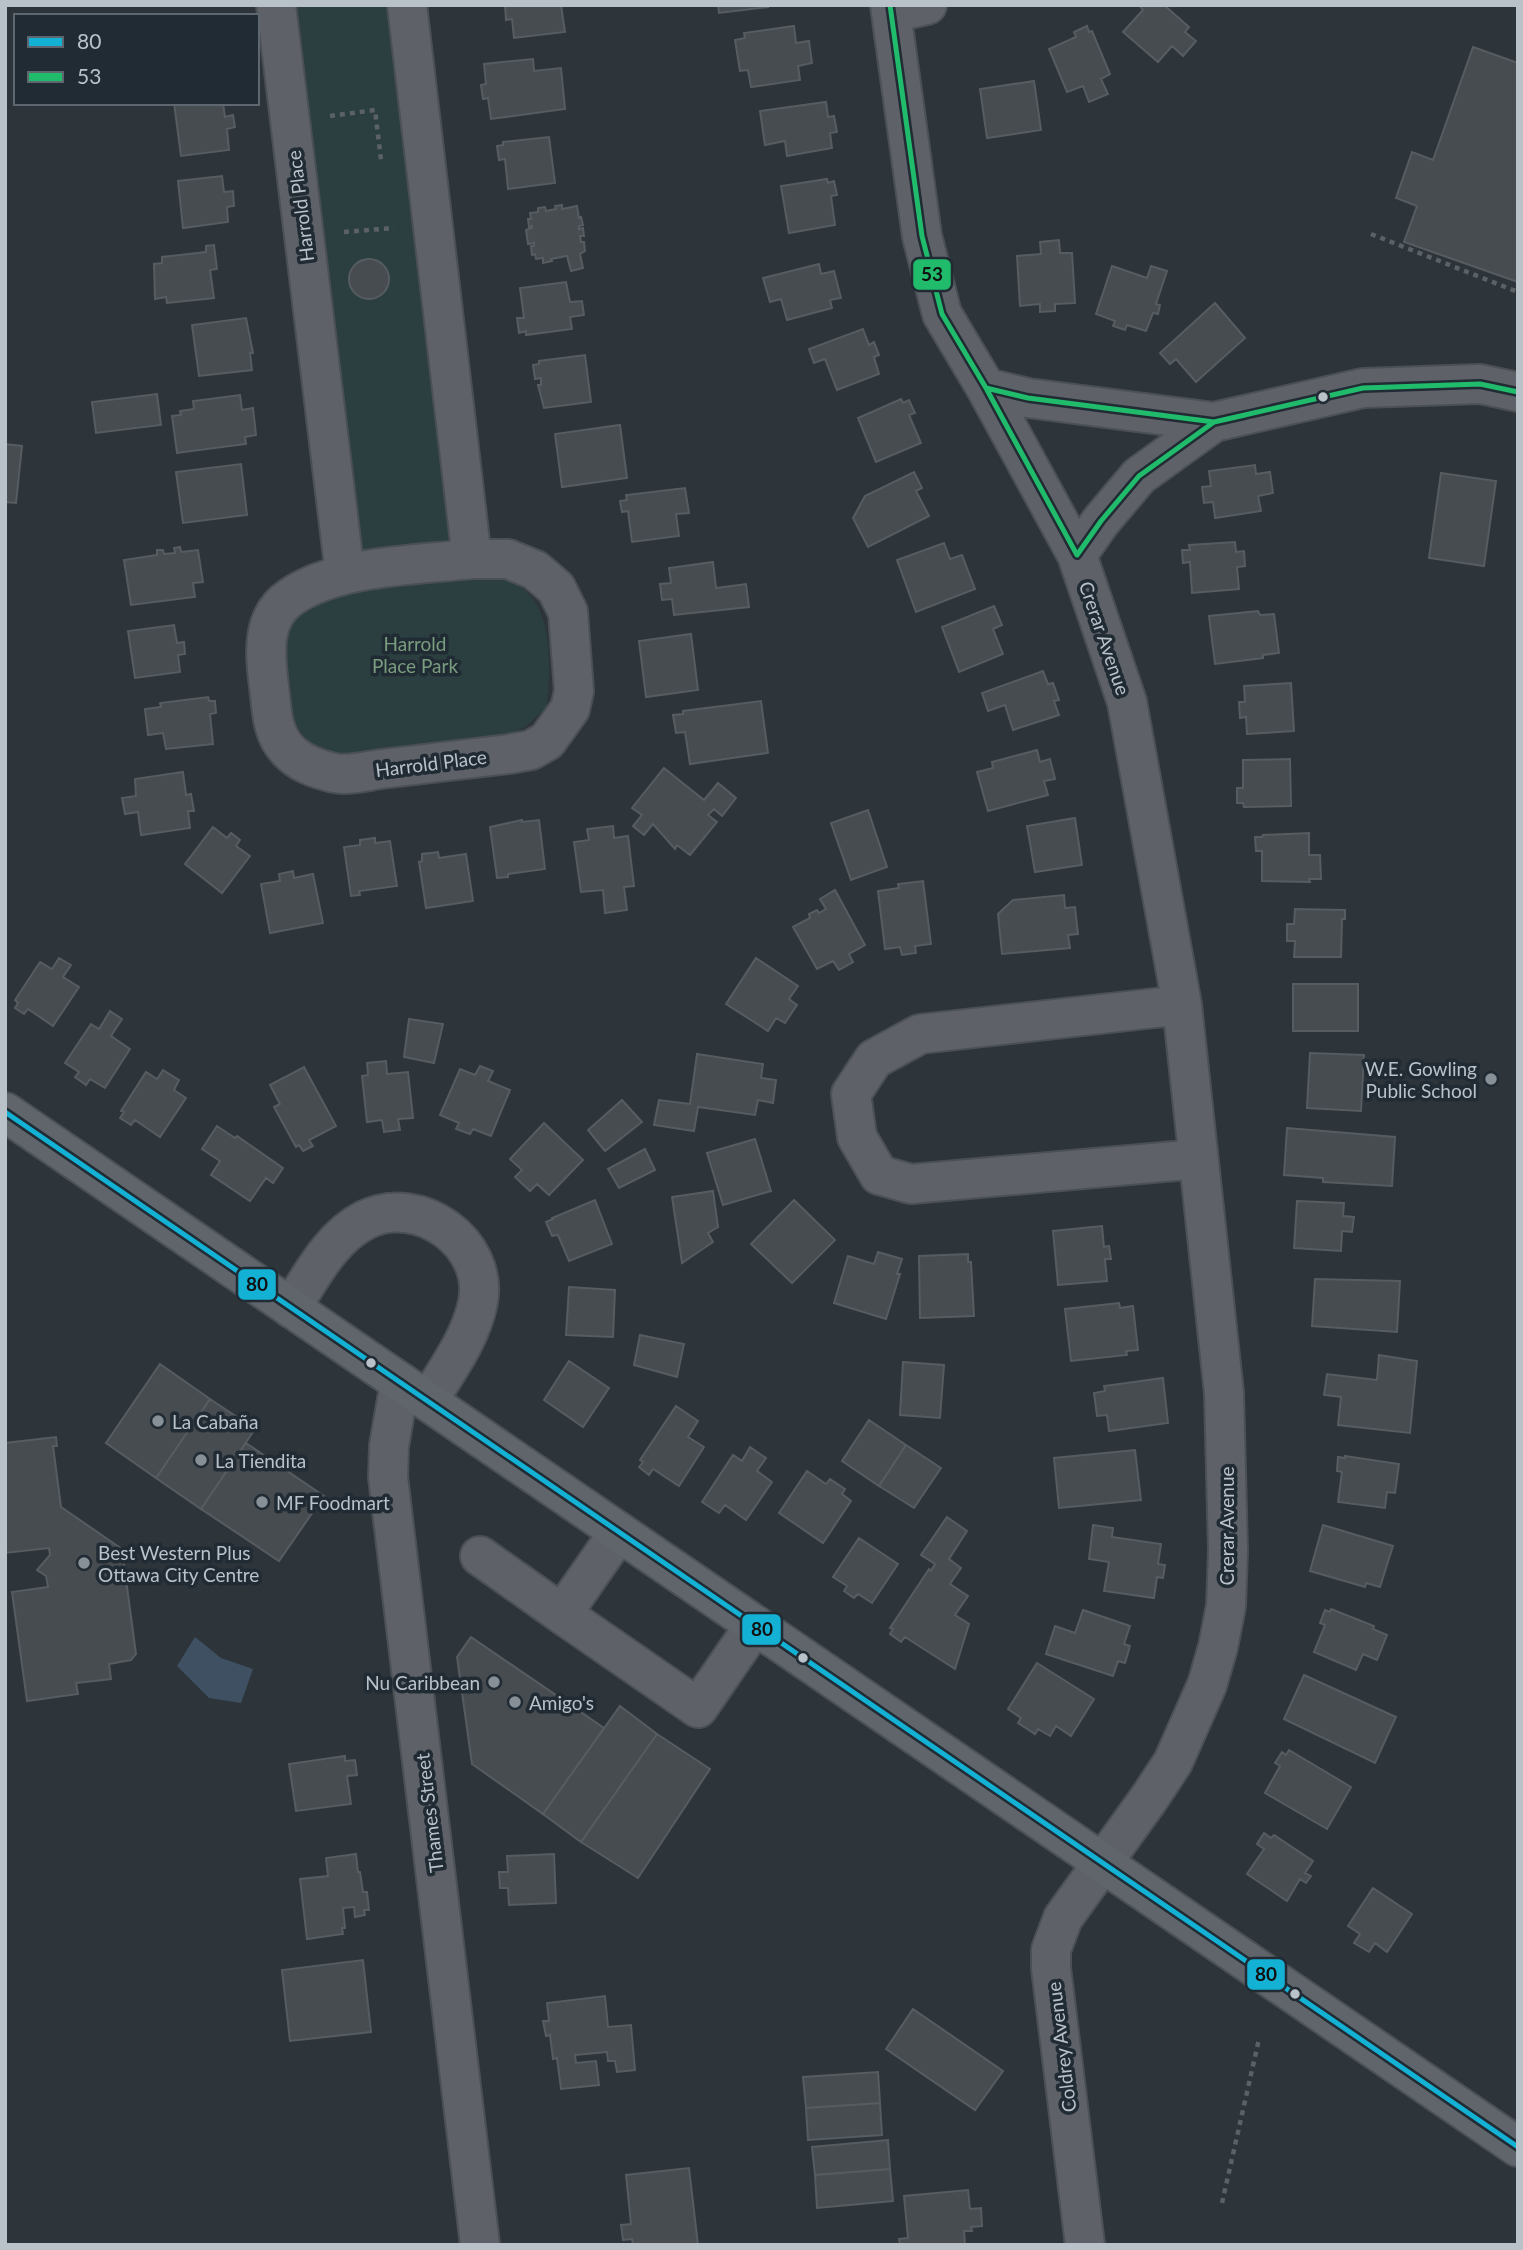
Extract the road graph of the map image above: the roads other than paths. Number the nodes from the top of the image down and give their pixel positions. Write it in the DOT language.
graph roads {
  1 [pos="276,5"];
  2 [pos="407,5"];
  3 [pos="903,8"];
  4 [pos="986,388"];
  5 [pos="1518,392"];
  6 [pos="1213,422"];
  7 [pos="1077,555"];
  8 [pos="472,559"];
  9 [pos="345,574"];
  10 [pos="1182,1005"];
  11 [pos="8,1116"];
  12 [pos="1198,1160"];
  13 [pos="291,1308"];
  14 [pos="414,1392"];
  15 [pos="619,1532"];
  16 [pos="480,1556"];
  17 [pos="562,1614"];
  18 [pos="755,1625"];
  19 [pos="1102,1863"];
  20 [pos="1518,2147"];
  21 [pos="480,2245"];
  22 [pos="1085,2245"];
  1 -- 9 [label="street, Harrold Place"];
  2 -- 8 [label="street"];
  3 -- 4 [label="street, Crerar Avenue"];
  4 -- 6 [label="street"];
  4 -- 7 [label="street, Crerar Avenue"];
  5 -- 6 [label="street"];
  6 -- 7 [label="street"];
  7 -- 10 [label="street, Crerar Avenue"];
  8 -- 9 [label="street, Harrold Place"];
  8 -- 9 [label="street, Harrold Place"];
  10 -- 12 [label="street, Crerar Avenue"];
  10 -- 12 [label="street"];
  11 -- 13 [label="main road"];
  12 -- 19 [label="street, Crerar Avenue"];
  13 -- 14 [label="main road"];
  13 -- 14 [label="street"];
  14 -- 15 [label="main road"];
  14 -- 21 [label="street, Thames Street"];
  15 -- 17 [label="street"];
  15 -- 18 [label="main road"];
  16 -- 17 [label="street"];
  17 -- 18 [label="street"];
  18 -- 19 [label="main road"];
  19 -- 20 [label="main road"];
  19 -- 22 [label="street, Coldrey Avenue"];
}
